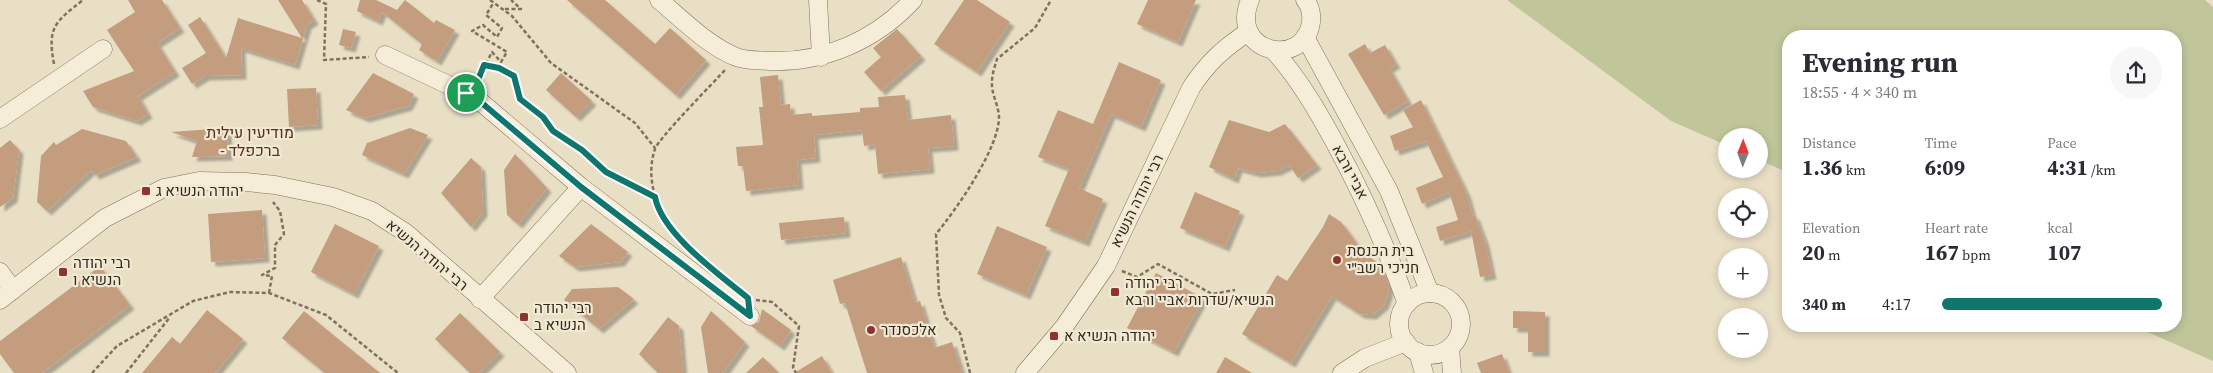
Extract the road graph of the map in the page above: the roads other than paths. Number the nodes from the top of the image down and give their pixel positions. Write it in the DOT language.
graph roads {
  1 [pos="659,0"];
  2 [pos="818,0"];
  3 [pos="913,0"];
  4 [pos="1305,0"];
  5 [pos="1249,1"];
  6 [pos="1248,32"];
  7 [pos="1305,37"];
  8 [pos="102,49"];
  9 [pos="1274,51"];
  10 [pos="386,55"];
  11 [pos="821,57"];
  12 [pos="0,118"];
  13 [pos="581,187"];
  14 [pos="0,272"];
  15 [pos="1430,294"];
  16 [pos="7,295"];
  17 [pos="480,299"];
  18 [pos="1407,304"];
  19 [pos="750,316"];
  20 [pos="1412,347"];
  21 [pos="1450,348"];
  22 [pos="567,373"];
  23 [pos="1025,373"];
  24 [pos="1342,373"];
  25 [pos="1424,373"];
  26 [pos="1452,373"];
  1 -- 11 [label="street"];
  2 -- 11 [label="street"];
  3 -- 11 [label="street"];
  4 -- 7 [label="street"];
  5 -- 6 [label="street"];
  6 -- 9 [label="street"];
  6 -- 23 [label="street, רבי יהודה הנשיא"];
  7 -- 9 [label="street"];
  7 -- 15 [label="street, אביי ורבא"];
  8 -- 12 [label="street"];
  9 -- 18 [label="street, אביי ורבא"];
  10 -- 13 [label="street"];
  13 -- 17 [label="street"];
  13 -- 19 [label="street"];
  14 -- 16 [label="street"];
  15 -- 18 [label="street"];
  15 -- 21 [label="street"];
  16 -- 17 [label="street, רבי יהודה הנשיא"];
  17 -- 22 [label="street, רבי יהודה הנשיא"];
  18 -- 20 [label="street"];
  20 -- 21 [label="street"];
  20 -- 24 [label="street"];
  20 -- 25 [label="street"];
  21 -- 26 [label="street"];
}
